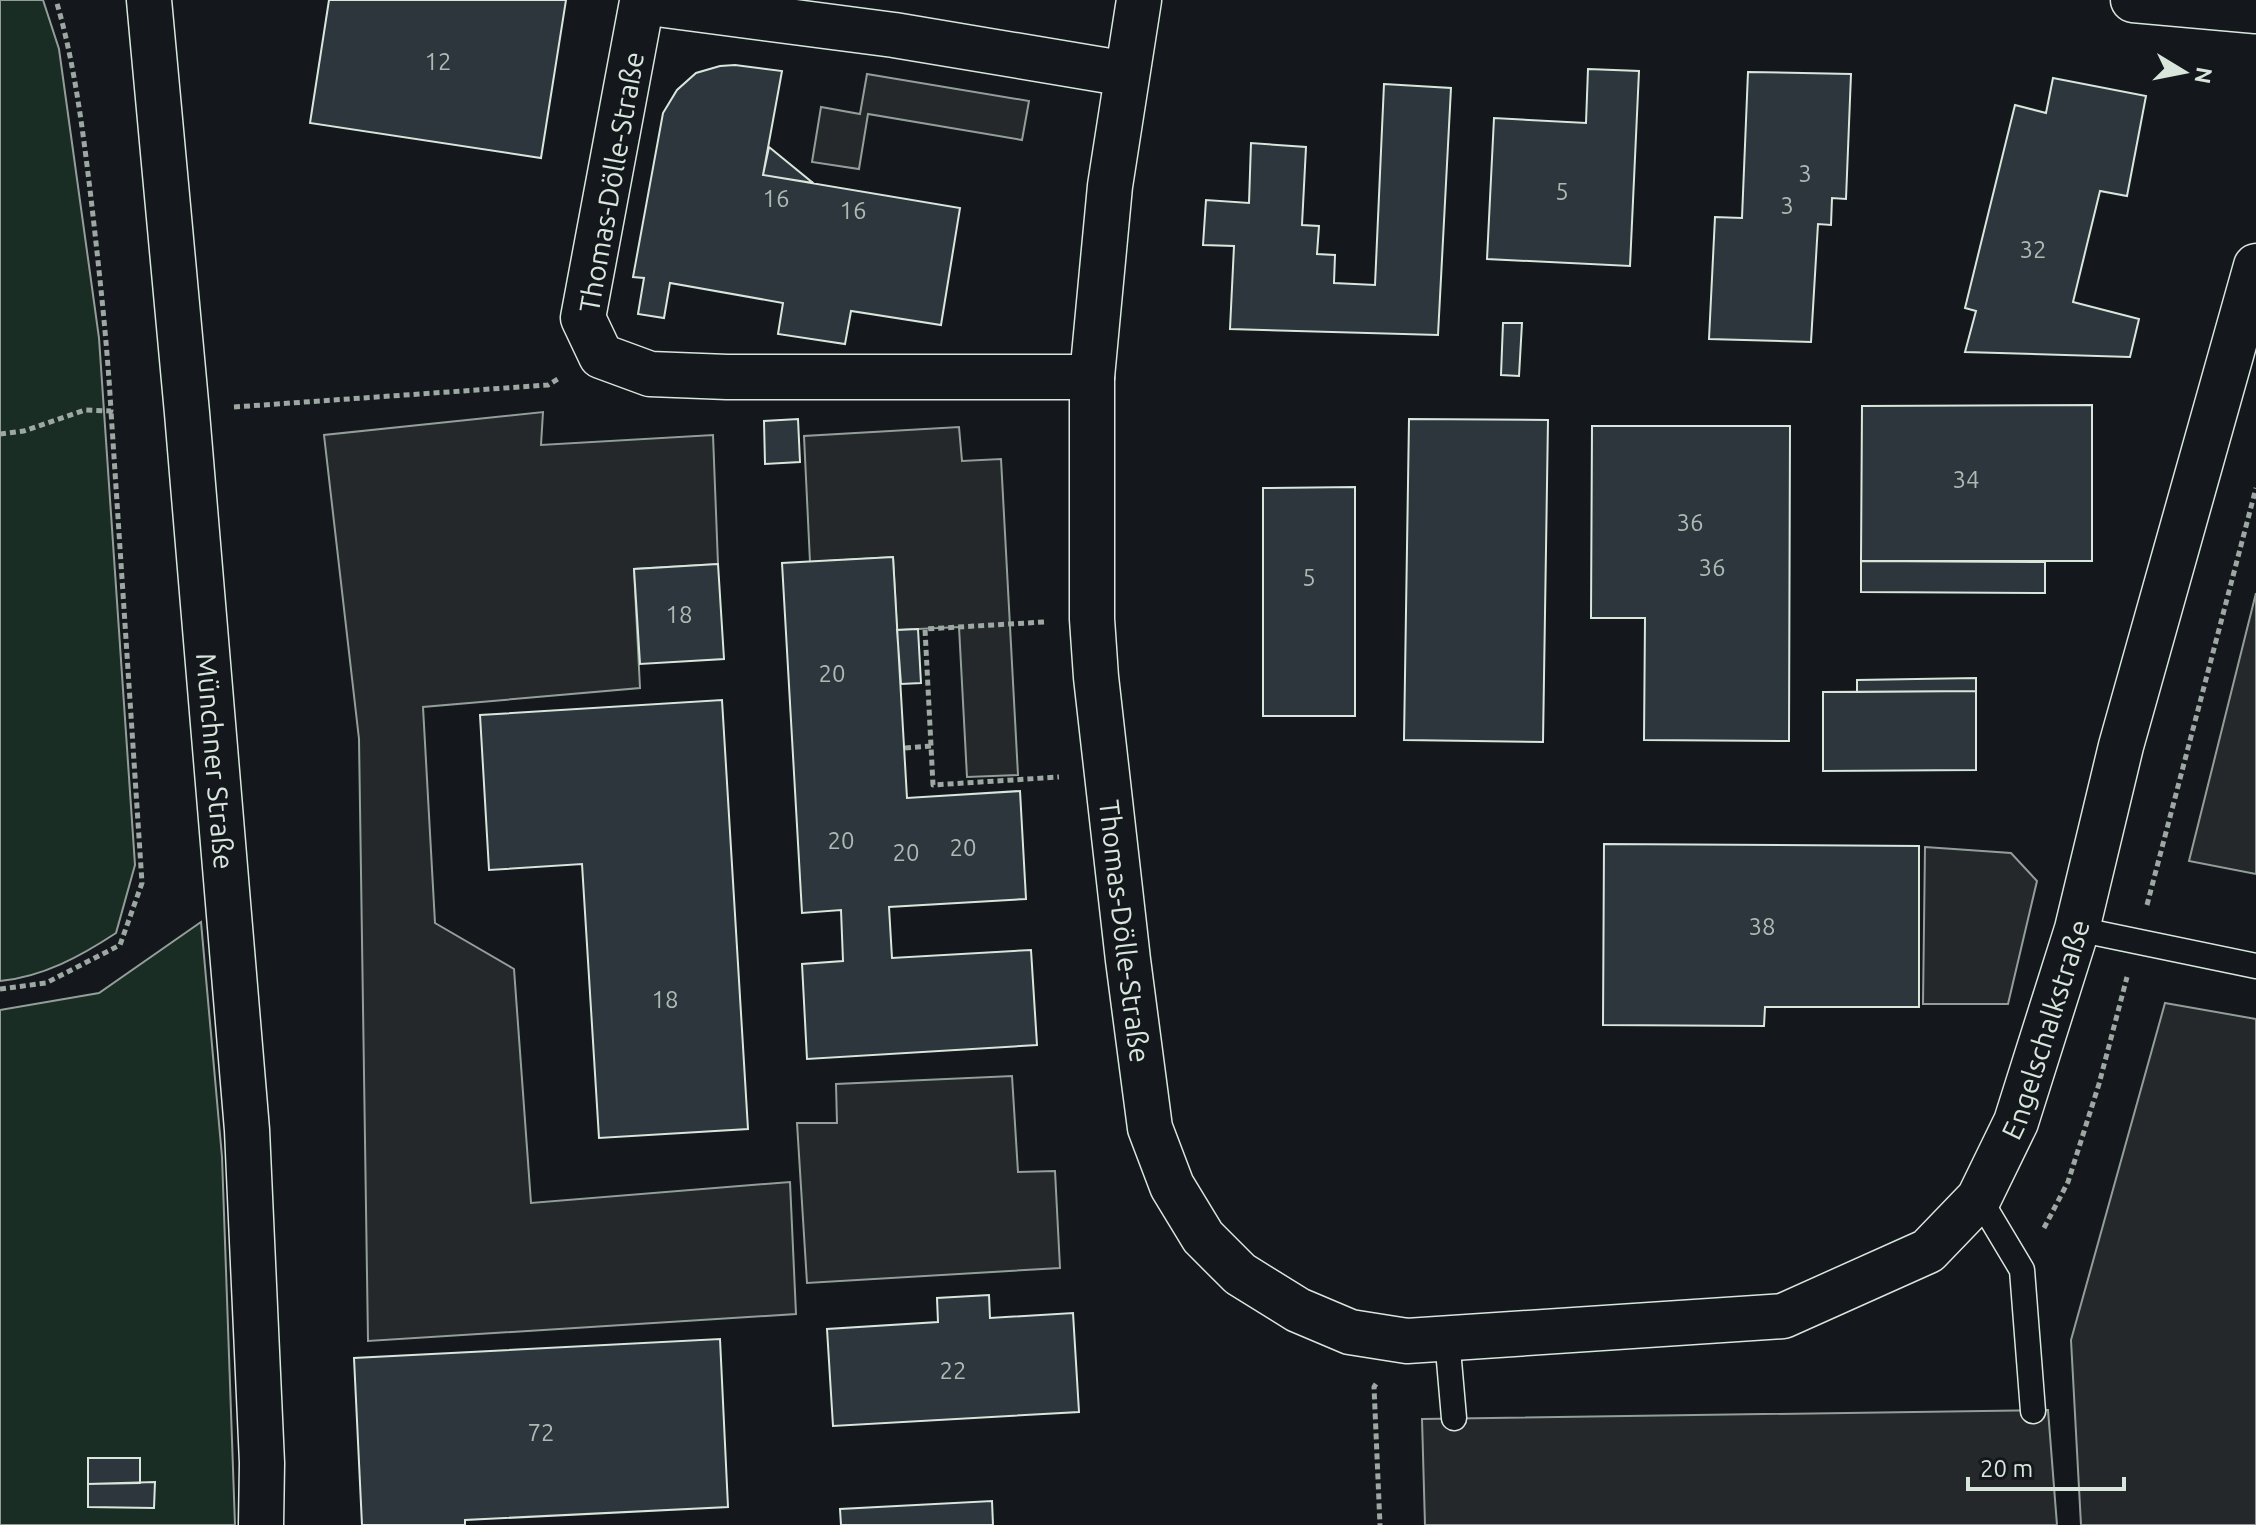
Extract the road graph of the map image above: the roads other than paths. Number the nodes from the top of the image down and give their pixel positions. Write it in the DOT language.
graph roads {
  1 [pos="149,0"];
  2 [pos="1139,0"];
  3 [pos="2133,0"];
  4 [pos="2256,11"];
  5 [pos="1127,74"];
  6 [pos="2256,266"];
  7 [pos="1092,377"];
  8 [pos="2077,929"];
  9 [pos="2256,966"];
  10 [pos="1979,1198"];
  11 [pos="1427,1339"];
  12 [pos="2033,1411"];
  13 [pos="1454,1418"];
  14 [pos="261,1525"];
  1 -- 14 [label="street, Münchner Straße"];
  2 -- 5 [label="street, Thomas-Dölle-Straße"];
  3 -- 4 [label="street"];
  5 -- 7 [label="street, Thomas-Dölle-Straße"];
  5 -- 7 [label="street, Thomas-Dölle-Straße"];
  6 -- 8 [label="street, Engelschalkstraße"];
  7 -- 11 [label="street, Thomas-Dölle-Straße"];
  8 -- 9 [label="lane"];
  8 -- 10 [label="street, Engelschalkstraße"];
  10 -- 11 [label="street, Engelschalkstraße"];
  10 -- 12 [label="lane"];
  11 -- 13 [label="lane"];
}
